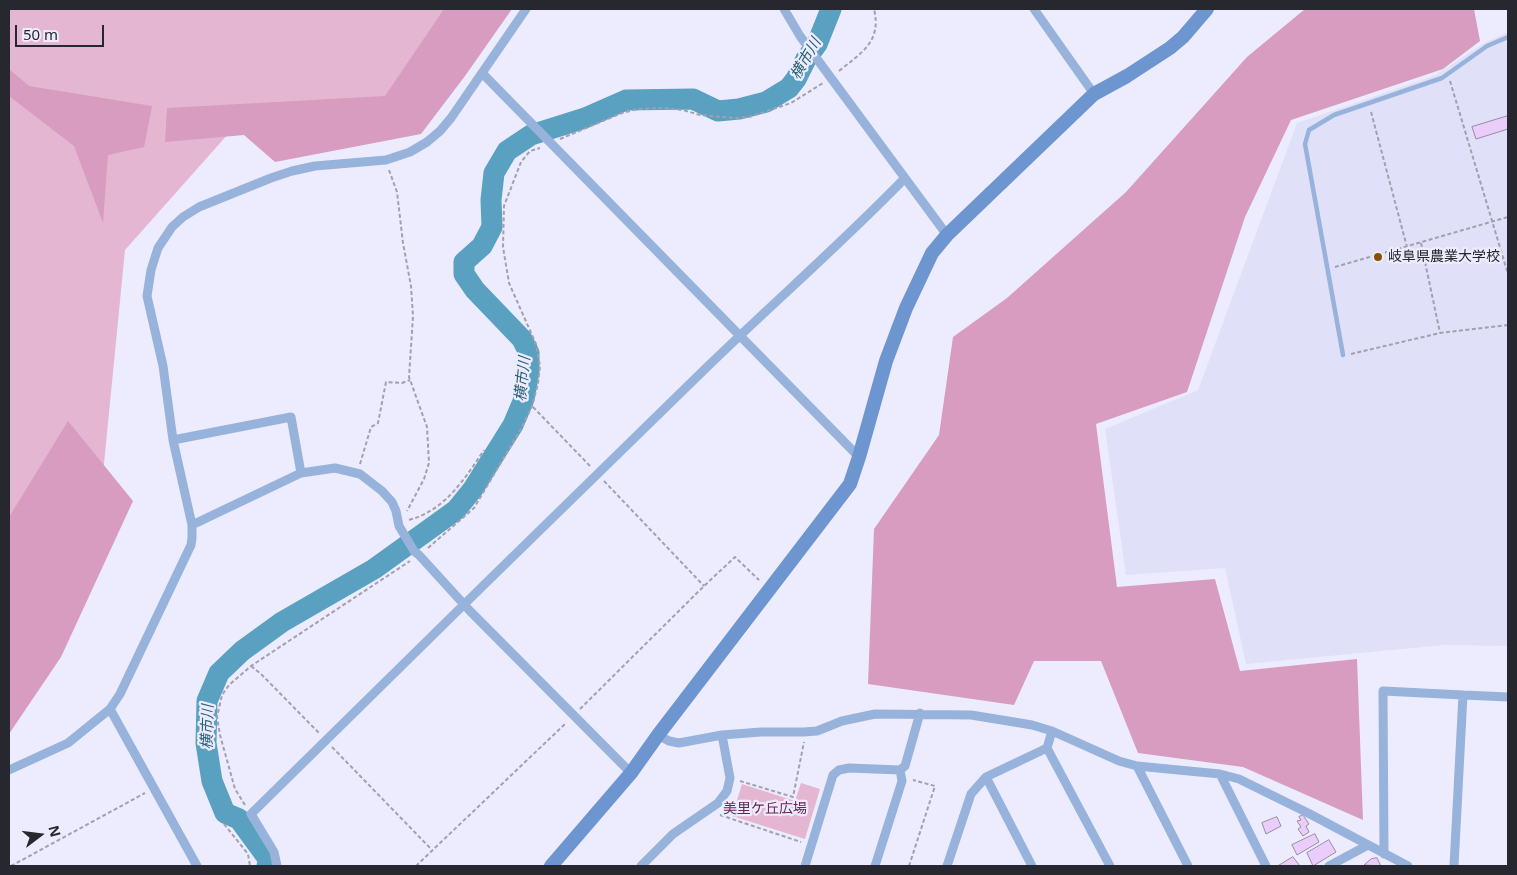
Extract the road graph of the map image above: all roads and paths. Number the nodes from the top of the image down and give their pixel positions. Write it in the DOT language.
graph roads {
  1 [pos="526,9"];
  2 [pos="784,9"];
  3 [pos="874,9"];
  4 [pos="1034,9"];
  5 [pos="1207,9"];
  6 [pos="1508,37"];
  7 [pos="482,73"];
  8 [pos="1448,74"];
  9 [pos="831,78"];
  10 [pos="1094,94"];
  11 [pos="1369,104"];
  12 [pos="551,144"];
  13 [pos="386,160"];
  14 [pos="905,178"];
  15 [pos="1508,217"];
  16 [pos="1493,222"];
  17 [pos="947,235"];
  18 [pos="1420,243"];
  19 [pos="1407,247"];
  20 [pos="1328,270"];
  21 [pos="1508,274"];
  22 [pos="1508,325"];
  23 [pos="1440,334"];
  24 [pos="740,336"];
  25 [pos="1344,356"];
  26 [pos="410,380"];
  27 [pos="532,406"];
  28 [pos="173,440"];
  29 [pos="484,450"];
  30 [pos="859,457"];
  31 [pos="300,473"];
  32 [pos="357,474"];
  33 [pos="598,474"];
  34 [pos="399,524"];
  35 [pos="192,525"];
  36 [pos="417,553"];
  37 [pos="704,586"];
  38 [pos="770,590"];
  39 [pos="464,604"];
  40 [pos="251,666"];
  41 [pos="1463,696"];
  42 [pos="1508,697"];
  43 [pos="110,710"];
  44 [pos="920,713"];
  45 [pos="574,715"];
  46 [pos="1052,731"];
  47 [pos="804,732"];
  48 [pos="658,735"];
  49 [pos="722,735"];
  50 [pos="326,740"];
  51 [pos="1048,748"];
  52 [pos="1137,766"];
  53 [pos="9,770"];
  54 [pos="900,770"];
  55 [pos="631,773"];
  56 [pos="1220,774"];
  57 [pos="730,778"];
  58 [pos="986,778"];
  59 [pos="902,781"];
  60 [pos="154,788"];
  61 [pos="706,810"];
  62 [pos="250,814"];
  63 [pos="224,824"];
  64 [pos="811,845"];
  65 [pos="1368,845"];
  66 [pos="433,851"];
  67 [pos="1384,854"];
  68 [pos="950,856"];
  69 [pos="643,864"];
  70 [pos="1339,864"];
  71 [pos="11,866"];
  72 [pos="197,866"];
  73 [pos="250,866"];
  74 [pos="277,866"];
  75 [pos="416,866"];
  76 [pos="551,866"];
  77 [pos="654,866"];
  78 [pos="804,866"];
  79 [pos="875,866"];
  80 [pos="909,866"];
  81 [pos="947,866"];
  82 [pos="955,866"];
  83 [pos="1032,866"];
  84 [pos="1110,866"];
  85 [pos="1188,866"];
  86 [pos="1266,866"];
  87 [pos="1328,866"];
  88 [pos="1408,866"];
  89 [pos="1454,866"];
  1 -- 7 [label="street"];
  2 -- 9 [label="street"];
  3 -- 9 [label="path"];
  4 -- 10 [label="street"];
  5 -- 10 [label="street"];
  6 -- 8 [label="lane"];
  7 -- 12 [label="street"];
  7 -- 13 [label="street"];
  8 -- 11 [label="lane"];
  8 -- 16 [label="path"];
  9 -- 12 [label="path"];
  9 -- 14 [label="street"];
  10 -- 17 [label="street"];
  11 -- 19 [label="path"];
  11 -- 20 [label="lane"];
  12 -- 24 [label="street"];
  12 -- 27 [label="path"];
  13 -- 26 [label="path"];
  13 -- 28 [label="street"];
  14 -- 17 [label="street"];
  14 -- 24 [label="street"];
  15 -- 16 [label="path"];
  16 -- 18 [label="path"];
  16 -- 21 [label="path"];
  17 -- 30 [label="street"];
  18 -- 19 [label="path"];
  18 -- 23 [label="path"];
  19 -- 20 [label="path"];
  20 -- 25 [label="lane"];
  22 -- 23 [label="path"];
  23 -- 25 [label="path"];
  24 -- 30 [label="street"];
  24 -- 33 [label="street"];
  26 -- 32 [label="path"];
  26 -- 34 [label="path"];
  27 -- 33 [label="path"];
  27 -- 36 [label="path"];
  28 -- 31 [label="street"];
  28 -- 35 [label="street"];
  29 -- 34 [label="path"];
  30 -- 38 [label="street"];
  31 -- 32 [label="street"];
  31 -- 35 [label="street"];
  32 -- 34 [label="street"];
  33 -- 37 [label="path"];
  33 -- 39 [label="street"];
  34 -- 36 [label="street"];
  35 -- 43 [label="street"];
  36 -- 39 [label="street"];
  36 -- 40 [label="path"];
  37 -- 38 [label="path"];
  37 -- 45 [label="path"];
  38 -- 48 [label="street"];
  39 -- 45 [label="street"];
  39 -- 50 [label="street"];
  40 -- 50 [label="path"];
  40 -- 62 [label="path"];
  41 -- 42 [label="street"];
  41 -- 67 [label="street"];
  41 -- 89 [label="street"];
  43 -- 53 [label="street"];
  43 -- 60 [label="street"];
  44 -- 46 [label="street"];
  44 -- 47 [label="street"];
  44 -- 54 [label="street"];
  45 -- 55 [label="street"];
  45 -- 66 [label="path"];
  46 -- 51 [label="street"];
  46 -- 52 [label="street"];
  47 -- 49 [label="street"];
  47 -- 57 [label="path"];
  48 -- 49 [label="street"];
  48 -- 55 [label="street"];
  49 -- 57 [label="street"];
  50 -- 62 [label="street"];
  50 -- 66 [label="path"];
  51 -- 58 [label="street"];
  51 -- 84 [label="street"];
  52 -- 56 [label="street"];
  52 -- 85 [label="street"];
  54 -- 59 [label="street"];
  54 -- 64 [label="street"];
  55 -- 76 [label="street"];
  56 -- 65 [label="street"];
  56 -- 86 [label="street"];
  57 -- 61 [label="street"];
  58 -- 68 [label="street"];
  58 -- 83 [label="street"];
  59 -- 79 [label="street"];
  59 -- 80 [label="path"];
  60 -- 71 [label="path"];
  60 -- 72 [label="street"];
  61 -- 64 [label="path"];
  61 -- 69 [label="street"];
  62 -- 74 [label="street"];
  63 -- 73 [label="path"];
  64 -- 78 [label="street"];
  65 -- 67 [label="street"];
  65 -- 70 [label="street"];
  66 -- 75 [label="path"];
  67 -- 88 [label="street"];
  68 -- 81 [label="street"];
  68 -- 82 [label="street"];
  69 -- 77 [label="street"];
  70 -- 87 [label="street"];
}
